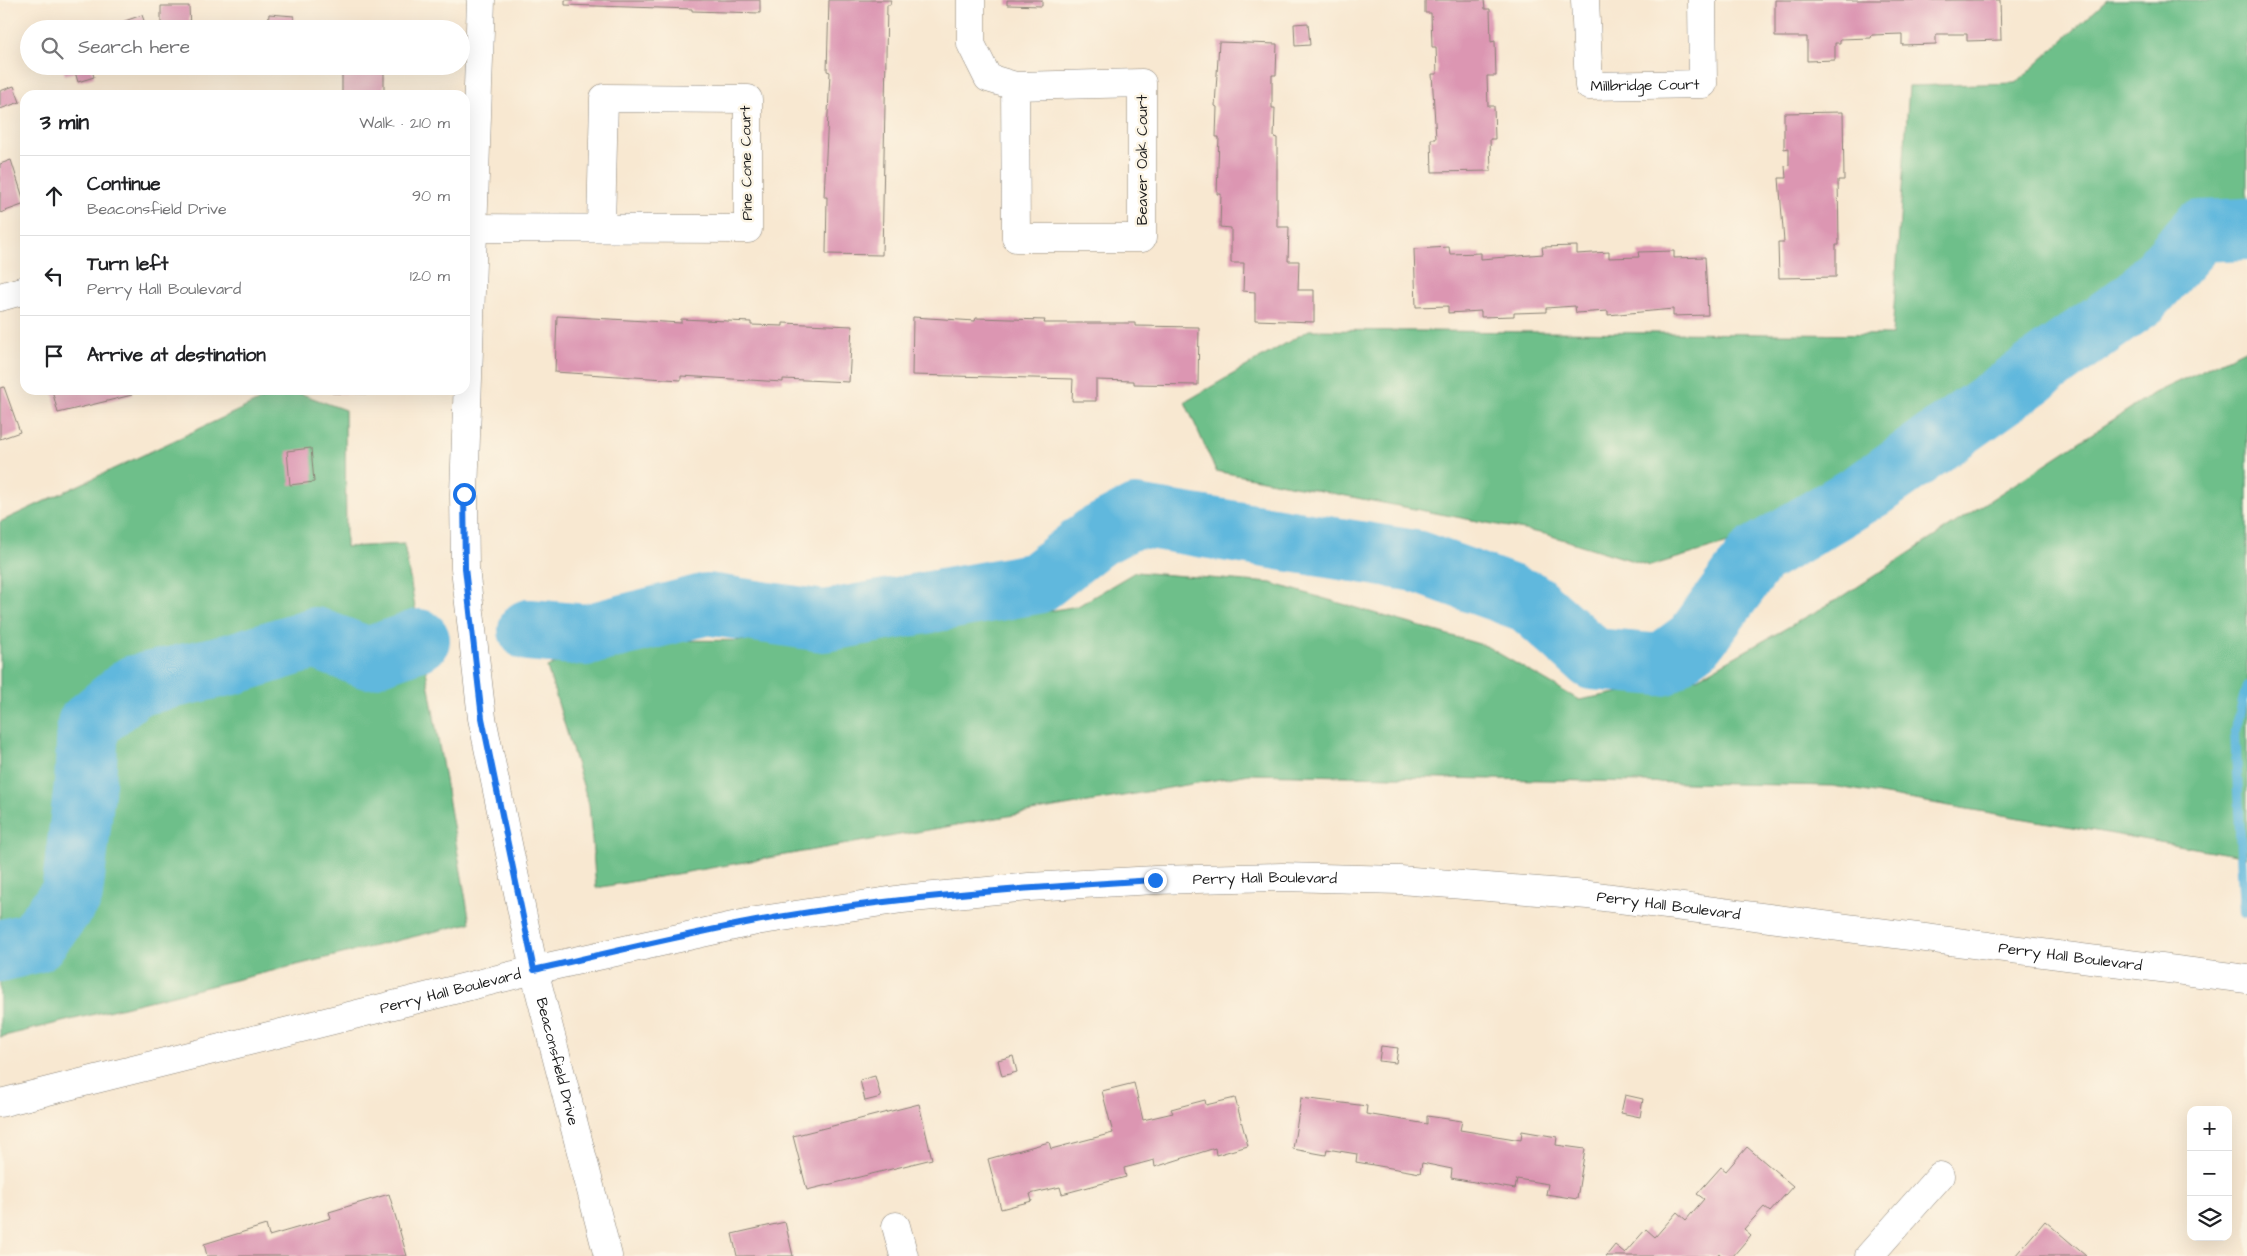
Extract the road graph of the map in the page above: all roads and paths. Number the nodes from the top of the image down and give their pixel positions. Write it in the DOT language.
graph roads {
  1 [pos="481,0"];
  2 [pos="971,0"];
  3 [pos="1586,0"];
  4 [pos="1702,0"];
  5 [pos="1015,86"];
  6 [pos="470,209"];
  7 [pos="601,227"];
  8 [pos="470,228"];
  9 [pos="20,291"];
  10 [pos="0,297"];
  11 [pos="466,395"];
  12 [pos="534,970"];
  13 [pos="2247,979"];
  14 [pos="0,1103"];
  15 [pos="1940,1176"];
  16 [pos="896,1226"];
  17 [pos="608,1256"];
  18 [pos="904,1256"];
  19 [pos="1869,1256"];
  1 -- 6 [label="street, Beaconsfield Drive"];
  2 -- 5 [label="street, Beaver Oak Court"];
  3 -- 4 [label="street, Millbridge Court"];
  5 -- 5 [label="street, Beaver Oak Court"];
  7 -- 7 [label="street, Pine Cone Court"];
  7 -- 8 [label="street, Pine Cone Court"];
  9 -- 10 [label="street"];
  11 -- 12 [label="street, Beaconsfield Drive"];
  12 -- 13 [label="street, Perry Hall Boulevard"];
  12 -- 14 [label="street, Perry Hall Boulevard"];
  12 -- 17 [label="street, Beaconsfield Drive"];
  15 -- 19 [label="street"];
  16 -- 18 [label="street"];
}
